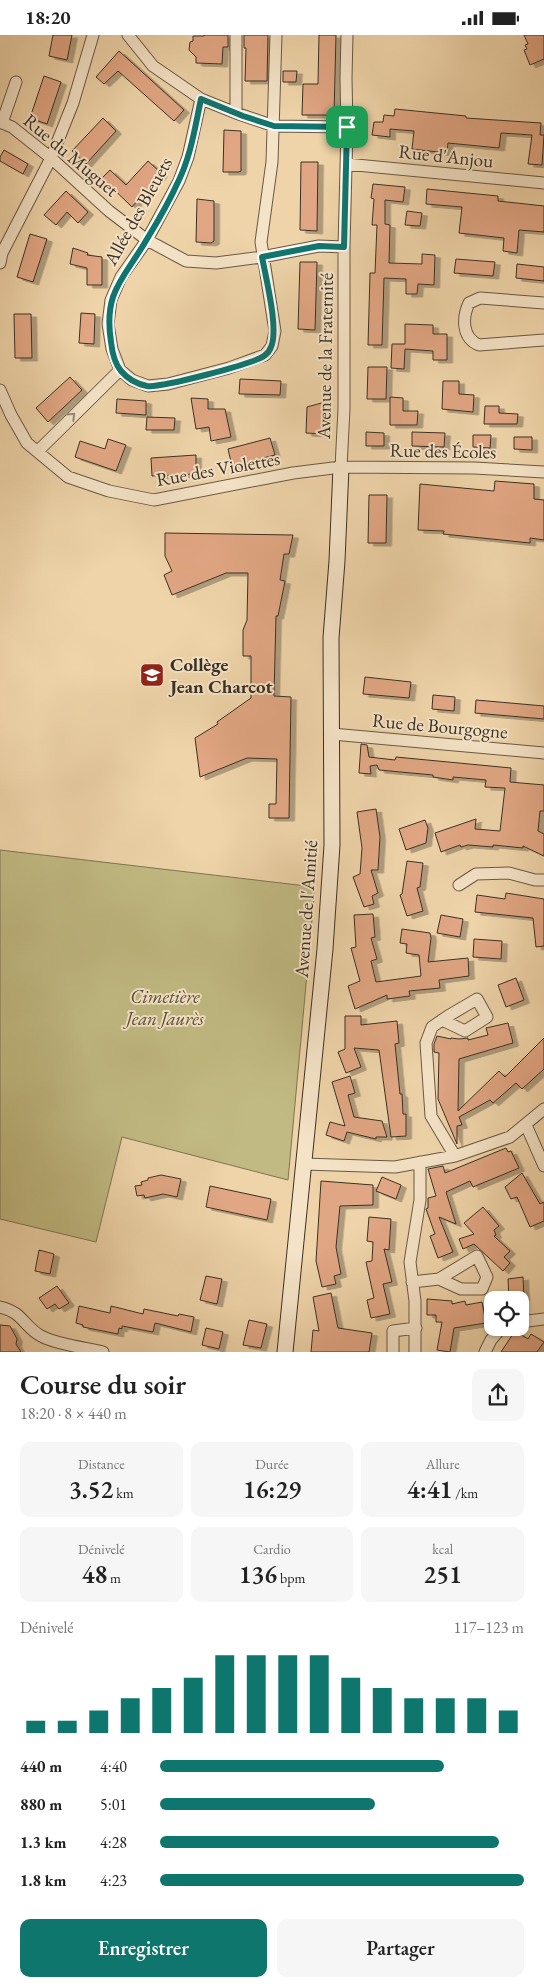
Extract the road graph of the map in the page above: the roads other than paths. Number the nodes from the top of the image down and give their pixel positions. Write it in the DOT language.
graph roads {
  1 [pos="92,35"];
  2 [pos="128,35"];
  3 [pos="236,35"];
  4 [pos="276,35"];
  5 [pos="348,35"];
  6 [pos="16,82"];
  7 [pos="201,99"];
  8 [pos="236,113"];
  9 [pos="1,122"];
  10 [pos="274,126"];
  11 [pos="347,127"];
  12 [pos="51,158"];
  13 [pos="346,164"];
  14 [pos="544,183"];
  15 [pos="147,240"];
  16 [pos="344,247"];
  17 [pos="262,257"];
  18 [pos="0,263"];
  19 [pos="544,303"];
  20 [pos="544,340"];
  21 [pos="120,370"];
  22 [pos="0,390"];
  23 [pos="38,451"];
  24 [pos="341,467"];
  25 [pos="544,472"];
  26 [pos="332,734"];
  27 [pos="544,753"];
  28 [pos="544,880"];
  29 [pos="459,885"];
  30 [pos="442,1020"];
  31 [pos="544,1109"];
  32 [pos="526,1125"];
  33 [pos="455,1156"];
  34 [pos="420,1162"];
  35 [pos="304,1164"];
  36 [pos="544,1166"];
  37 [pos="438,1279"];
  38 [pos="412,1282"];
  39 [pos="0,1307"];
  40 [pos="544,1319"];
  41 [pos="529,1321"];
  42 [pos="416,1328"];
  43 [pos="494,1336"];
  44 [pos="103,1352"];
  45 [pos="284,1352"];
  46 [pos="393,1352"];
  47 [pos="414,1352"];
  48 [pos="486,1352"];
  1 -- 12 [label="street"];
  2 -- 7 [label="street"];
  3 -- 8 [label="street"];
  4 -- 10 [label="street"];
  5 -- 11 [label="street, Avenue de la Fraternité"];
  6 -- 9 [label="street"];
  7 -- 8 [label="street"];
  7 -- 15 [label="street, Allée des Bleuets"];
  8 -- 10 [label="street"];
  9 -- 12 [label="street, Rue du Muguet"];
  10 -- 11 [label="street"];
  10 -- 17 [label="street"];
  11 -- 13 [label="street, Avenue de la Fraternité"];
  12 -- 15 [label="street, Rue du Muguet"];
  12 -- 18 [label="street"];
  13 -- 14 [label="street, Rue d'Anjou"];
  13 -- 16 [label="street, Avenue de la Fraternité"];
  15 -- 17 [label="street, Rue du Muguet"];
  15 -- 21 [label="street, Allée des Bleuets"];
  16 -- 17 [label="street, Rue du Muguet"];
  16 -- 24 [label="street, Avenue de la Fraternité"];
  17 -- 21 [label="street"];
  19 -- 20 [label="street"];
  23 -- 21 [label="street, one-way"];
  22 -- 23 [label="street, Rue des Violettes"];
  23 -- 24 [label="street, Rue des Violettes"];
  24 -- 25 [label="street, Rue des Écoles"];
  24 -- 26 [label="street, Avenue de l'Amitié"];
  26 -- 27 [label="street, Rue de Bourgogne"];
  26 -- 35 [label="street, Avenue de l'Amitié"];
  28 -- 29 [label="street"];
  30 -- 33 [label="street"];
  31 -- 32 [label="street"];
  32 -- 33 [label="street"];
  32 -- 36 [label="street"];
  33 -- 34 [label="street"];
  34 -- 35 [label="street"];
  34 -- 38 [label="street"];
  35 -- 45 [label="street, Avenue de l'Amitié"];
  37 -- 38 [label="street"];
  38 -- 42 [label="street"];
  39 -- 44 [label="street"];
  40 -- 41 [label="street"];
  42 -- 46 [label="street"];
  42 -- 47 [label="street"];
  43 -- 48 [label="street"];
}
